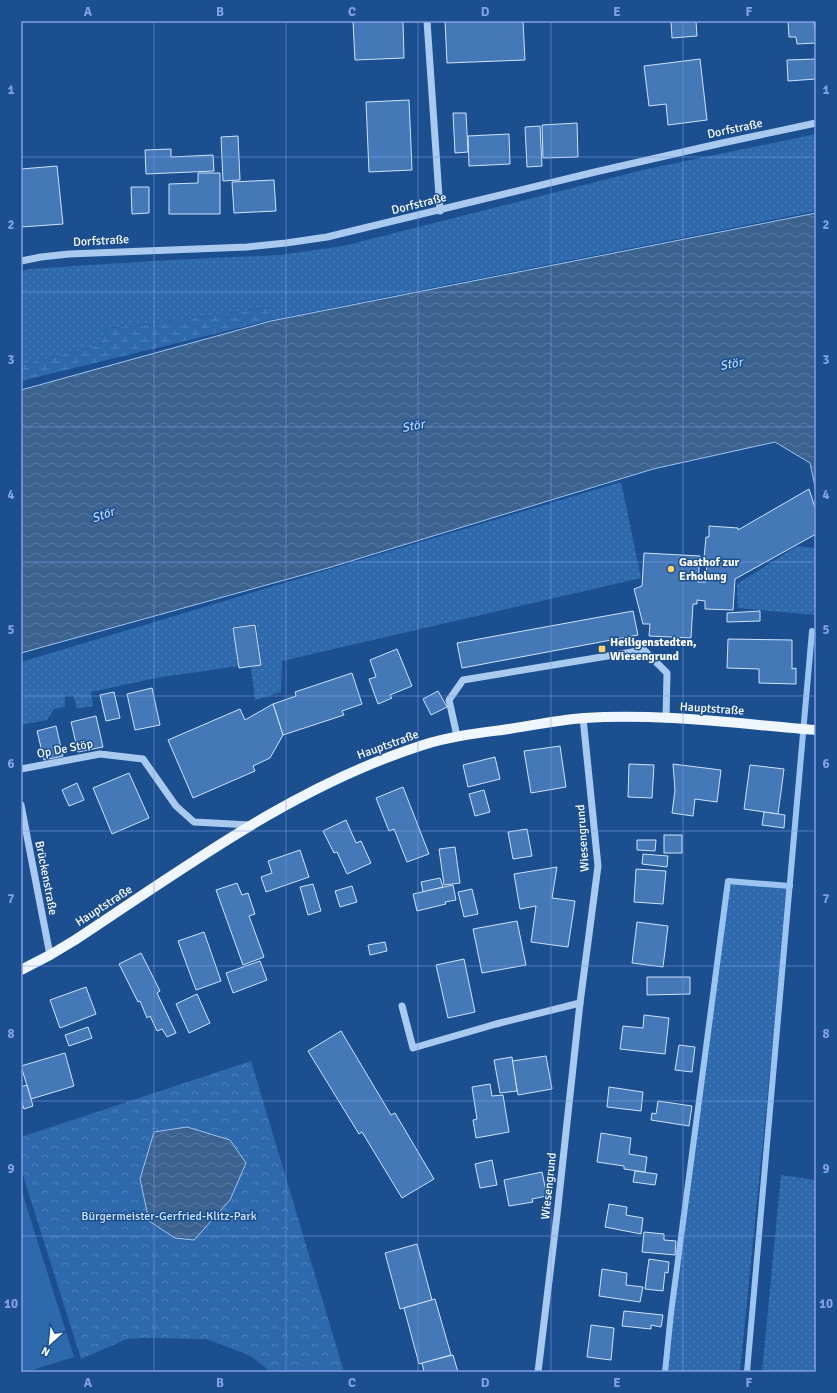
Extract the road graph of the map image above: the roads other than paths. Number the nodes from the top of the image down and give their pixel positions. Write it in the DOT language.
graph roads {
  1 [pos="427,21"];
  2 [pos="816,124"];
  3 [pos="440,211"];
  4 [pos="21,261"];
  5 [pos="583,718"];
  6 [pos="666,719"];
  7 [pos="816,730"];
  8 [pos="457,736"];
  9 [pos="21,769"];
  10 [pos="21,805"];
  11 [pos="250,825"];
  12 [pos="50,955"];
  13 [pos="21,970"];
  14 [pos="580,1003"];
  15 [pos="402,1006"];
  16 [pos="538,1372"];
  1 -- 3 [label="street"];
  2 -- 3 [label="street, Dorfstraße"];
  3 -- 4 [label="street, Dorfstraße"];
  5 -- 6 [label="main road, Hauptstraße"];
  5 -- 8 [label="main road, Hauptstraße"];
  5 -- 14 [label="street, Wiesengrund"];
  6 -- 7 [label="main road, Hauptstraße"];
  6 -- 8 [label="street"];
  8 -- 11 [label="main road, Hauptstraße"];
  9 -- 11 [label="street, Op De Stöp"];
  10 -- 12 [label="street, Brückenstraße"];
  11 -- 12 [label="main road, Hauptstraße"];
  12 -- 13 [label="main road, Hauptstraße"];
  14 -- 15 [label="street"];
  14 -- 16 [label="street, Wiesengrund"];
}
